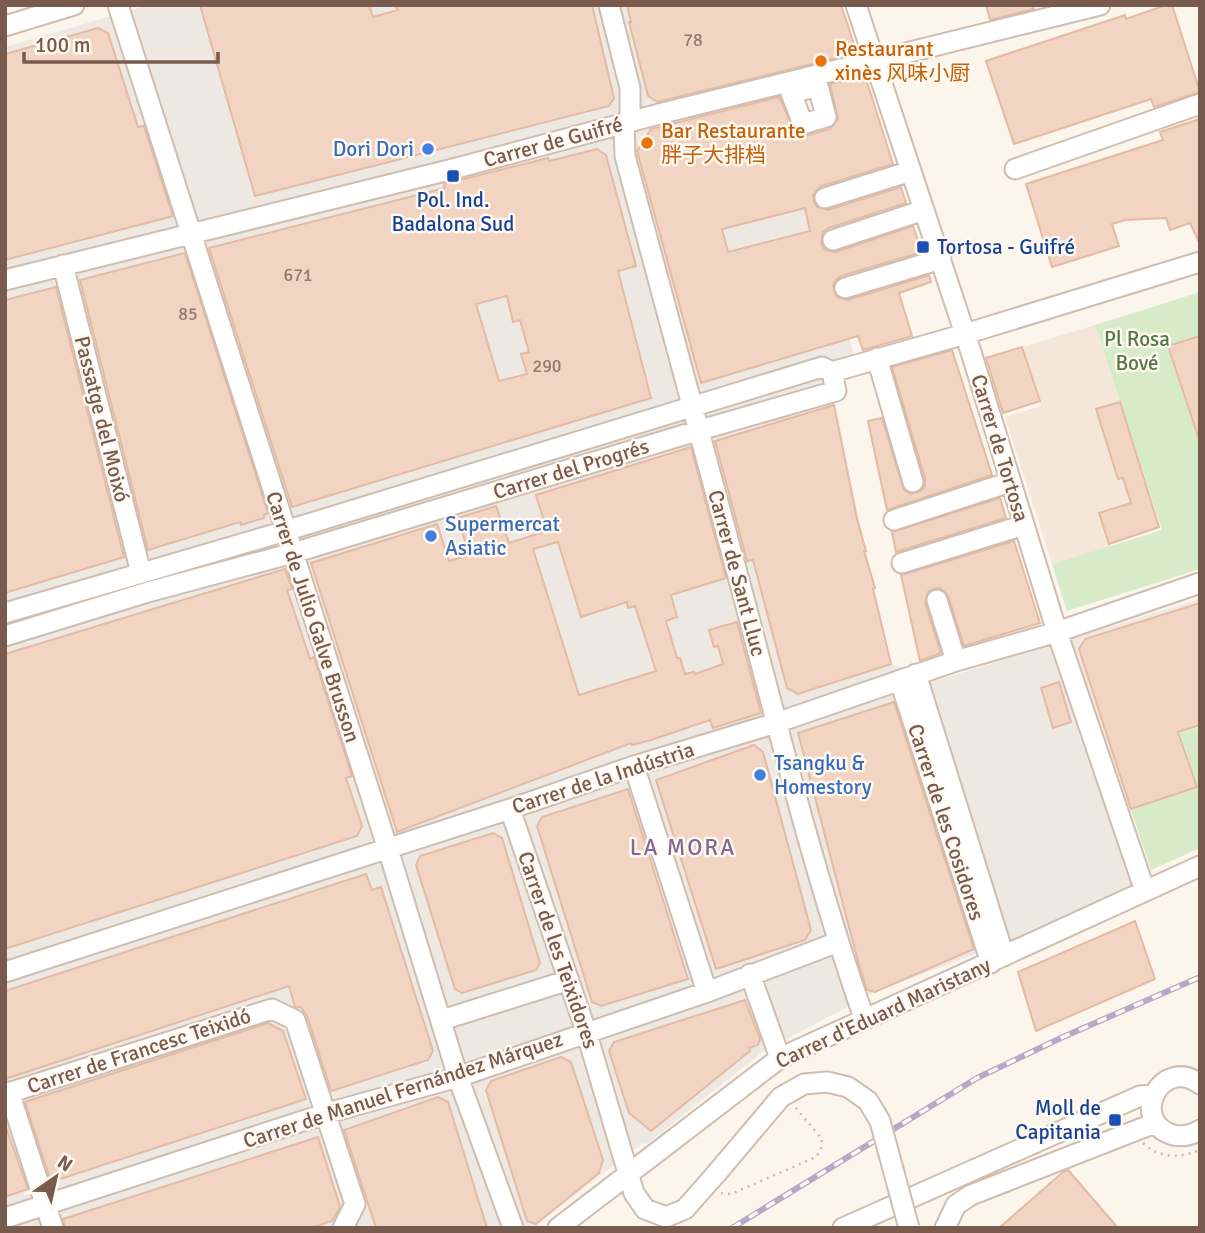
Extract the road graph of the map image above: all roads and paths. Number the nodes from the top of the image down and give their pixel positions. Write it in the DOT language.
graph roads {
  1 [pos="74,5"];
  2 [pos="118,5"];
  3 [pos="609,5"];
  4 [pos="856,5"];
  5 [pos="1100,5"];
  6 [pos="5,26"];
  7 [pos="874,62"];
  8 [pos="1200,104"];
  9 [pos="627,123"];
  10 [pos="1015,169"];
  11 [pos="911,171"];
  12 [pos="825,198"];
  13 [pos="924,210"];
  14 [pos="191,235"];
  15 [pos="833,240"];
  16 [pos="940,259"];
  17 [pos="1200,262"];
  18 [pos="63,265"];
  19 [pos="5,280"];
  20 [pos="845,288"];
  21 [pos="965,334"];
  22 [pos="877,358"];
  23 [pos="832,372"];
  24 [pos="694,406"];
  25 [pos="700,430"];
  26 [pos="1010,481"];
  27 [pos="913,482"];
  28 [pos="894,520"];
  29 [pos="1024,525"];
  30 [pos="285,530"];
  31 [pos="293,553"];
  32 [pos="902,563"];
  33 [pos="141,573"];
  34 [pos="1200,583"];
  35 [pos="937,600"];
  36 [pos="5,613"];
  37 [pos="1056,632"];
  38 [pos="5,636"];
  39 [pos="956,662"];
  40 [pos="908,678"];
  41 [pos="776,723"];
  42 [pos="634,766"];
  43 [pos="510,809"];
  44 [pos="388,848"];
  45 [pos="1200,866"];
  46 [pos="1145,891"];
  47 [pos="838,942"];
  48 [pos="998,959"];
  49 [pos="5,972"];
  50 [pos="750,974"];
  51 [pos="569,980"];
  52 [pos="707,992"];
  53 [pos="864,1018"];
  54 [pos="442,1020"];
  55 [pos="586,1031"];
  56 [pos="780,1058"];
  57 [pos="458,1077"];
  58 [pos="1200,1084"];
  59 [pos="7,1093"];
  60 [pos="1153,1095"];
  61 [pos="787,1098"];
  62 [pos="324,1114"];
  63 [pos="1156,1123"];
  64 [pos="1198,1135"];
  65 [pos="627,1173"];
  66 [pos="718,1182"];
  67 [pos="46,1205"];
  68 [pos="5,1218"];
  69 [pos="54,1228"];
  70 [pos="343,1228"];
  71 [pos="513,1228"];
  72 [pos="558,1228"];
  73 [pos="843,1228"];
  74 [pos="909,1228"];
  75 [pos="945,1228"];
  1 -- 6 [label="street"];
  2 -- 14 [label="street, Carrer de Julio Galve Brusson"];
  3 -- 9 [label="street, Carrer de Sant Lluc"];
  4 -- 7 [label="street, Carrer de Tortosa"];
  5 -- 7 [label="street, Carrer de Guifré"];
  7 -- 9 [label="street, Carrer de Guifré"];
  7 -- 11 [label="street, Carrer de Tortosa"];
  8 -- 10 [label="street"];
  9 -- 14 [label="street, Carrer de Guifré"];
  9 -- 24 [label="street, Carrer de Sant Lluc"];
  11 -- 12 [label="street"];
  11 -- 13 [label="street, Carrer de Tortosa"];
  13 -- 15 [label="street"];
  13 -- 16 [label="street, Carrer de Tortosa"];
  14 -- 18 [label="street, Carrer de Guifré"];
  14 -- 30 [label="street, Carrer de Julio Galve Brusson"];
  16 -- 20 [label="street"];
  16 -- 21 [label="street, Carrer de Tortosa"];
  17 -- 21 [label="street, Carrer del Progrés"];
  18 -- 19 [label="street, Carrer de Guifré"];
  18 -- 33 [label="street, Passatge del Moixó"];
  21 -- 22 [label="street, Carrer del Progrés"];
  21 -- 26 [label="street, Carrer de Tortosa"];
  22 -- 23 [label="street, Carrer del Progrés"];
  22 -- 27 [label="street"];
  23 -- 24 [label="street, Carrer del Progrés"];
  23 -- 25 [label="street, Carrer del Progrés"];
  24 -- 25 [label="street, Carrer de Sant Lluc"];
  24 -- 30 [label="street, Carrer del Progrés"];
  25 -- 31 [label="street, Carrer del Progrés"];
  25 -- 41 [label="street, Carrer de Sant Lluc"];
  26 -- 28 [label="street"];
  26 -- 29 [label="street, Carrer de Tortosa"];
  29 -- 32 [label="street"];
  29 -- 37 [label="street, Carrer de Tortosa"];
  30 -- 31 [label="street, Carrer de Julio Galve Brusson"];
  30 -- 33 [label="street, Carrer del Progrés"];
  31 -- 38 [label="street, Carrer del Progrés"];
  31 -- 44 [label="street, Carrer de Julio Galve Brusson"];
  33 -- 36 [label="street, Carrer del Progrés"];
  34 -- 37 [label="street, Carrer de la Indústria"];
  35 -- 39 [label="street"];
  37 -- 39 [label="street, Carrer de la Indústria"];
  37 -- 46 [label="street, Carrer de Tortosa"];
  39 -- 40 [label="street, Carrer de la Indústria"];
  40 -- 41 [label="street, Carrer de la Indústria"];
  40 -- 48 [label="street, Carrer de les Cosidores"];
  41 -- 42 [label="street, Carrer de la Indústria"];
  41 -- 47 [label="street, Carrer de Sant Lluc"];
  42 -- 43 [label="street, Carrer de la Indústria"];
  42 -- 52 [label="street"];
  43 -- 44 [label="street, Carrer de la Indústria"];
  43 -- 51 [label="street, Carrer de les Teixidores"];
  44 -- 49 [label="street, Carrer de la Indústria"];
  44 -- 54 [label="street, Carrer de Julio Galve Brusson"];
  45 -- 46 [label="street, Carrer d'Eduard Maristany"];
  46 -- 48 [label="street, Carrer d'Eduard Maristany"];
  47 -- 50 [label="street, Carrer de Manuel Fernández Márquez"];
  47 -- 53 [label="street, Carrer de Sant Lluc"];
  48 -- 53 [label="street, Carrer d'Eduard Maristany"];
  50 -- 52 [label="street, Carrer de Manuel Fernández Márquez"];
  50 -- 56 [label="street"];
  51 -- 54 [label="street"];
  51 -- 55 [label="street, Carrer de les Teixidores"];
  52 -- 55 [label="street, Carrer de Manuel Fernández Márquez"];
  53 -- 56 [label="street, Carrer d'Eduard Maristany"];
  54 -- 57 [label="street, Carrer de Julio Galve Brusson"];
  55 -- 57 [label="street, Carrer de Manuel Fernández Márquez"];
  55 -- 65 [label="street, Carrer de les Teixidores"];
  56 -- 65 [label="street, Carrer d'Eduard Maristany"];
  57 -- 62 [label="street, Carrer de Manuel Fernández Márquez"];
  57 -- 71 [label="street, Carrer de Julio Galve Brusson"];
  58 -- 60 [label="street"];
  59 -- 62 [label="street, Carrer de Francesc Teixidó"];
  59 -- 67 [label="street"];
  60 -- 63 [label="street"];
  60 -- 73 [label="street"];
  61 -- 66 [label="path"];
  62 -- 67 [label="street, Carrer de Manuel Fernández Márquez"];
  62 -- 70 [label="street"];
  63 -- 64 [label="street"];
  63 -- 75 [label="street"];
  65 -- 66 [label="street, Carrer de les Teixidores"];
  65 -- 72 [label="street, Carrer d'Eduard Maristany"];
  66 -- 74 [label="street, Carrer de les Teixidores, bridge"];
  67 -- 68 [label="street, Carrer de Manuel Fernández Márquez"];
  67 -- 69 [label="street"];
}
